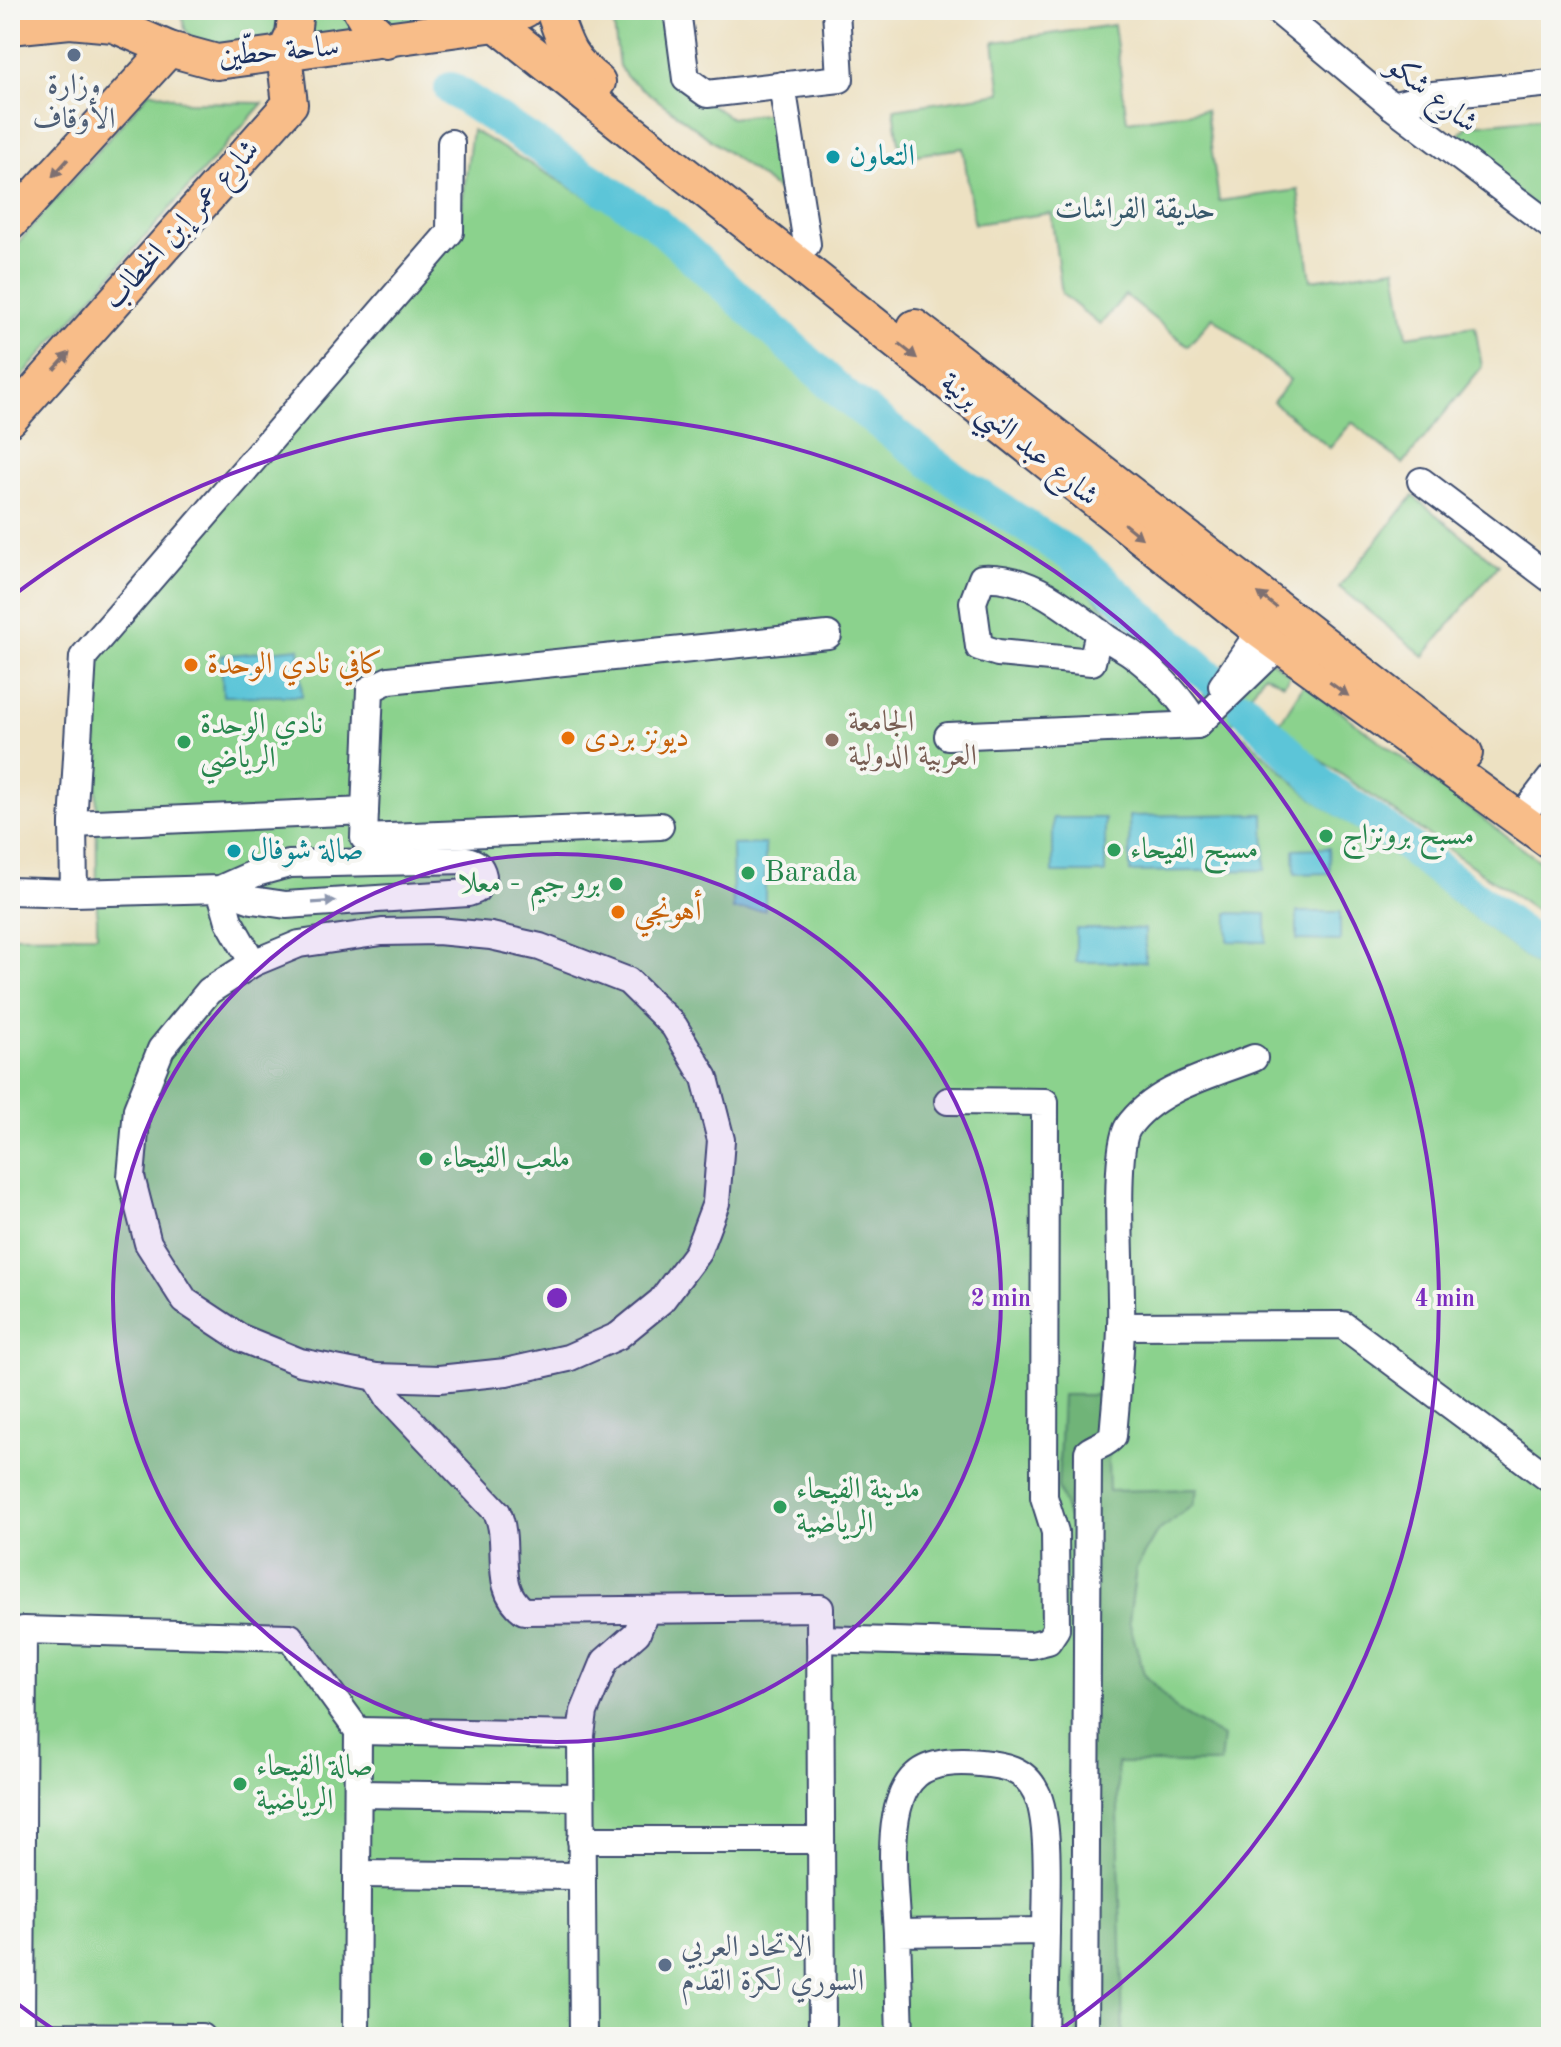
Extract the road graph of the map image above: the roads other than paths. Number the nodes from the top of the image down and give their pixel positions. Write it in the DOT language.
graph roads {
  1 [pos="149,10"];
  2 [pos="296,10"];
  3 [pos="360,10"];
  4 [pos="553,10"];
  5 [pos="677,10"];
  6 [pos="836,10"];
  7 [pos="1277,10"];
  8 [pos="510,17"];
  9 [pos="10,27"];
  10 [pos="386,41"];
  11 [pos="169,49"];
  12 [pos="284,54"];
  13 [pos="1551,83"];
  14 [pos="782,85"];
  15 [pos="1392,106"];
  16 [pos="451,143"];
  17 [pos="10,223"];
  18 [pos="1551,226"];
  19 [pos="807,244"];
  20 [pos="10,419"];
  21 [pos="1421,481"];
  22 [pos="1551,579"];
  23 [pos="1099,632"];
  24 [pos="828,635"];
  25 [pos="1269,639"];
  26 [pos="1207,717"];
  27 [pos="948,736"];
  28 [pos="1544,800"];
  29 [pos="365,811"];
  30 [pos="73,824"];
  31 [pos="660,826"];
  32 [pos="1551,842"];
  33 [pos="272,867"];
  34 [pos="220,889"];
  35 [pos="10,891"];
  36 [pos="74,893"];
  37 [pos="273,904"];
  38 [pos="253,963"];
  39 [pos="1254,1058"];
  40 [pos="948,1101"];
  41 [pos="1121,1326"];
  42 [pos="376,1377"];
  43 [pos="1551,1480"];
  44 [pos="646,1610"];
  45 [pos="820,1639"];
  46 [pos="358,1731"];
  47 [pos="581,1735"];
  48 [pos="358,1794"];
  49 [pos="581,1797"];
  50 [pos="581,1840"];
  51 [pos="821,1840"];
  52 [pos="357,1874"];
  53 [pos="582,1876"];
  54 [pos="1046,1931"];
  55 [pos="897,1933"];
  56 [pos="181,2037"];
  57 [pos="201,2037"];
  58 [pos="356,2037"];
  59 [pos="583,2037"];
  60 [pos="822,2037"];
  61 [pos="900,2037"];
  62 [pos="1044,2037"];
  63 [pos="1085,2037"];
  1 -- 11 [label="main road"];
  2 -- 12 [label="main road, شارع عمر إبن الخطاب"];
  3 -- 10 [label="main road"];
  4 -- 19 [label="main road, شارع عبد النبي برنية"];
  5 -- 14 [label="street"];
  6 -- 14 [label="street"];
  7 -- 15 [label="street, شارع شكو"];
  8 -- 10 [label="main road, ساحة حطّين"];
  8 -- 25 [label="main road, شارع عبد النبي برنية, one-way"];
  9 -- 11 [label="main road, ساحة حطّين"];
  10 -- 12 [label="main road, ساحة حطّين"];
  11 -- 12 [label="main road, ساحة حطّين"];
  11 -- 17 [label="main road, one-way"];
  20 -- 12 [label="main road, شارع عمر إبن الخطاب, one-way"];
  13 -- 15 [label="street"];
  14 -- 19 [label="street"];
  15 -- 18 [label="street, شارع شكو"];
  16 -- 30 [label="street"];
  28 -- 19 [label="main road, شارع عبد النبي برنية, one-way"];
  21 -- 22 [label="street"];
  23 -- 23 [label="street"];
  23 -- 26 [label="street"];
  24 -- 29 [label="street"];
  25 -- 26 [label="street"];
  25 -- 32 [label="main road, شارع عبد النبي برنية, one-way"];
  26 -- 27 [label="street"];
  29 -- 30 [label="street"];
  29 -- 31 [label="street"];
  30 -- 36 [label="street"];
  33 -- 34 [label="street"];
  33 -- 37 [label="street"];
  37 -- 33 [label="street, one-way"];
  34 -- 36 [label="street"];
  34 -- 37 [label="street"];
  34 -- 38 [label="street"];
  35 -- 36 [label="street"];
  38 -- 42 [label="street"];
  38 -- 42 [label="street"];
  39 -- 41 [label="street"];
  40 -- 45 [label="street"];
  41 -- 43 [label="street"];
  41 -- 63 [label="street"];
  42 -- 44 [label="street"];
  44 -- 45 [label="street"];
  44 -- 47 [label="street"];
  45 -- 51 [label="street"];
  46 -- 47 [label="street"];
  46 -- 48 [label="street"];
  46 -- 56 [label="street"];
  47 -- 49 [label="street"];
  48 -- 49 [label="street"];
  48 -- 52 [label="street"];
  49 -- 50 [label="street"];
  50 -- 51 [label="street"];
  50 -- 53 [label="street"];
  51 -- 60 [label="street"];
  52 -- 53 [label="street"];
  52 -- 58 [label="street"];
  53 -- 59 [label="street"];
  54 -- 55 [label="street"];
  54 -- 55 [label="street"];
  54 -- 62 [label="street"];
  55 -- 61 [label="street"];
  56 -- 57 [label="street"];
}
